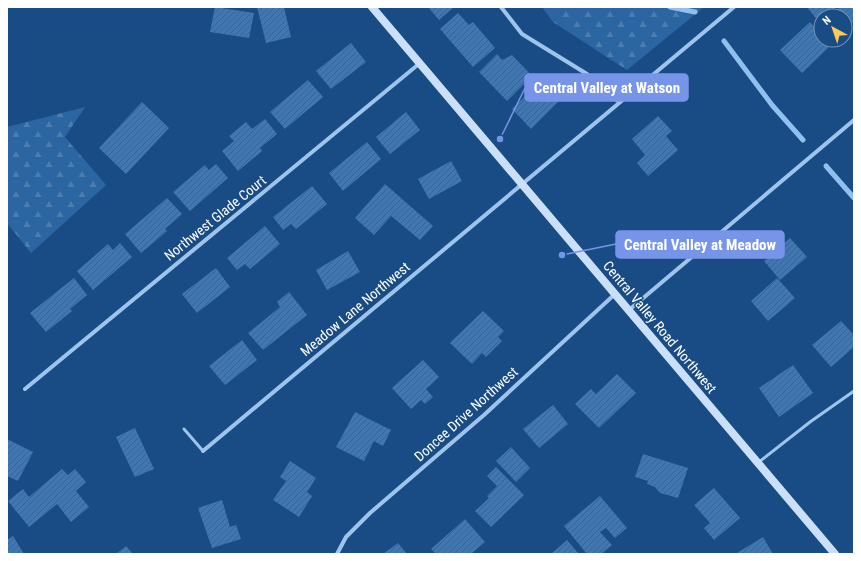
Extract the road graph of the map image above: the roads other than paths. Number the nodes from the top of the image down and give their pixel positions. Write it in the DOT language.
graph roads {
  1 [pos="372,7"];
  2 [pos="501,7"];
  3 [pos="734,7"];
  4 [pos="420,63"];
  5 [pos="619,102"];
  6 [pos="854,120"];
  7 [pos="521,184"];
  8 [pos="615,294"];
  9 [pos="629,310"];
  10 [pos="25,389"];
  11 [pos="854,391"];
  12 [pos="184,429"];
  13 [pos="203,451"];
  14 [pos="758,463"];
  15 [pos="337,554"];
  16 [pos="835,554"];
  1 -- 4 [label="main road, Central Valley Road Northwest"];
  2 -- 5 [label="street"];
  3 -- 5 [label="street, Meadow Lane Northwest"];
  4 -- 7 [label="main road, Central Valley Road Northwest"];
  4 -- 10 [label="street, Northwest Glade Court"];
  5 -- 7 [label="street, Meadow Lane Northwest"];
  6 -- 9 [label="street"];
  7 -- 8 [label="main road, Central Valley Road Northwest"];
  7 -- 13 [label="street, Meadow Lane Northwest"];
  8 -- 9 [label="main road, Central Valley Road Northwest"];
  8 -- 15 [label="street, Doncee Drive Northwest"];
  9 -- 14 [label="main road, Central Valley Road Northwest"];
  11 -- 14 [label="lane"];
  12 -- 13 [label="lane"];
  14 -- 16 [label="main road, Central Valley Road Northwest"];
}
